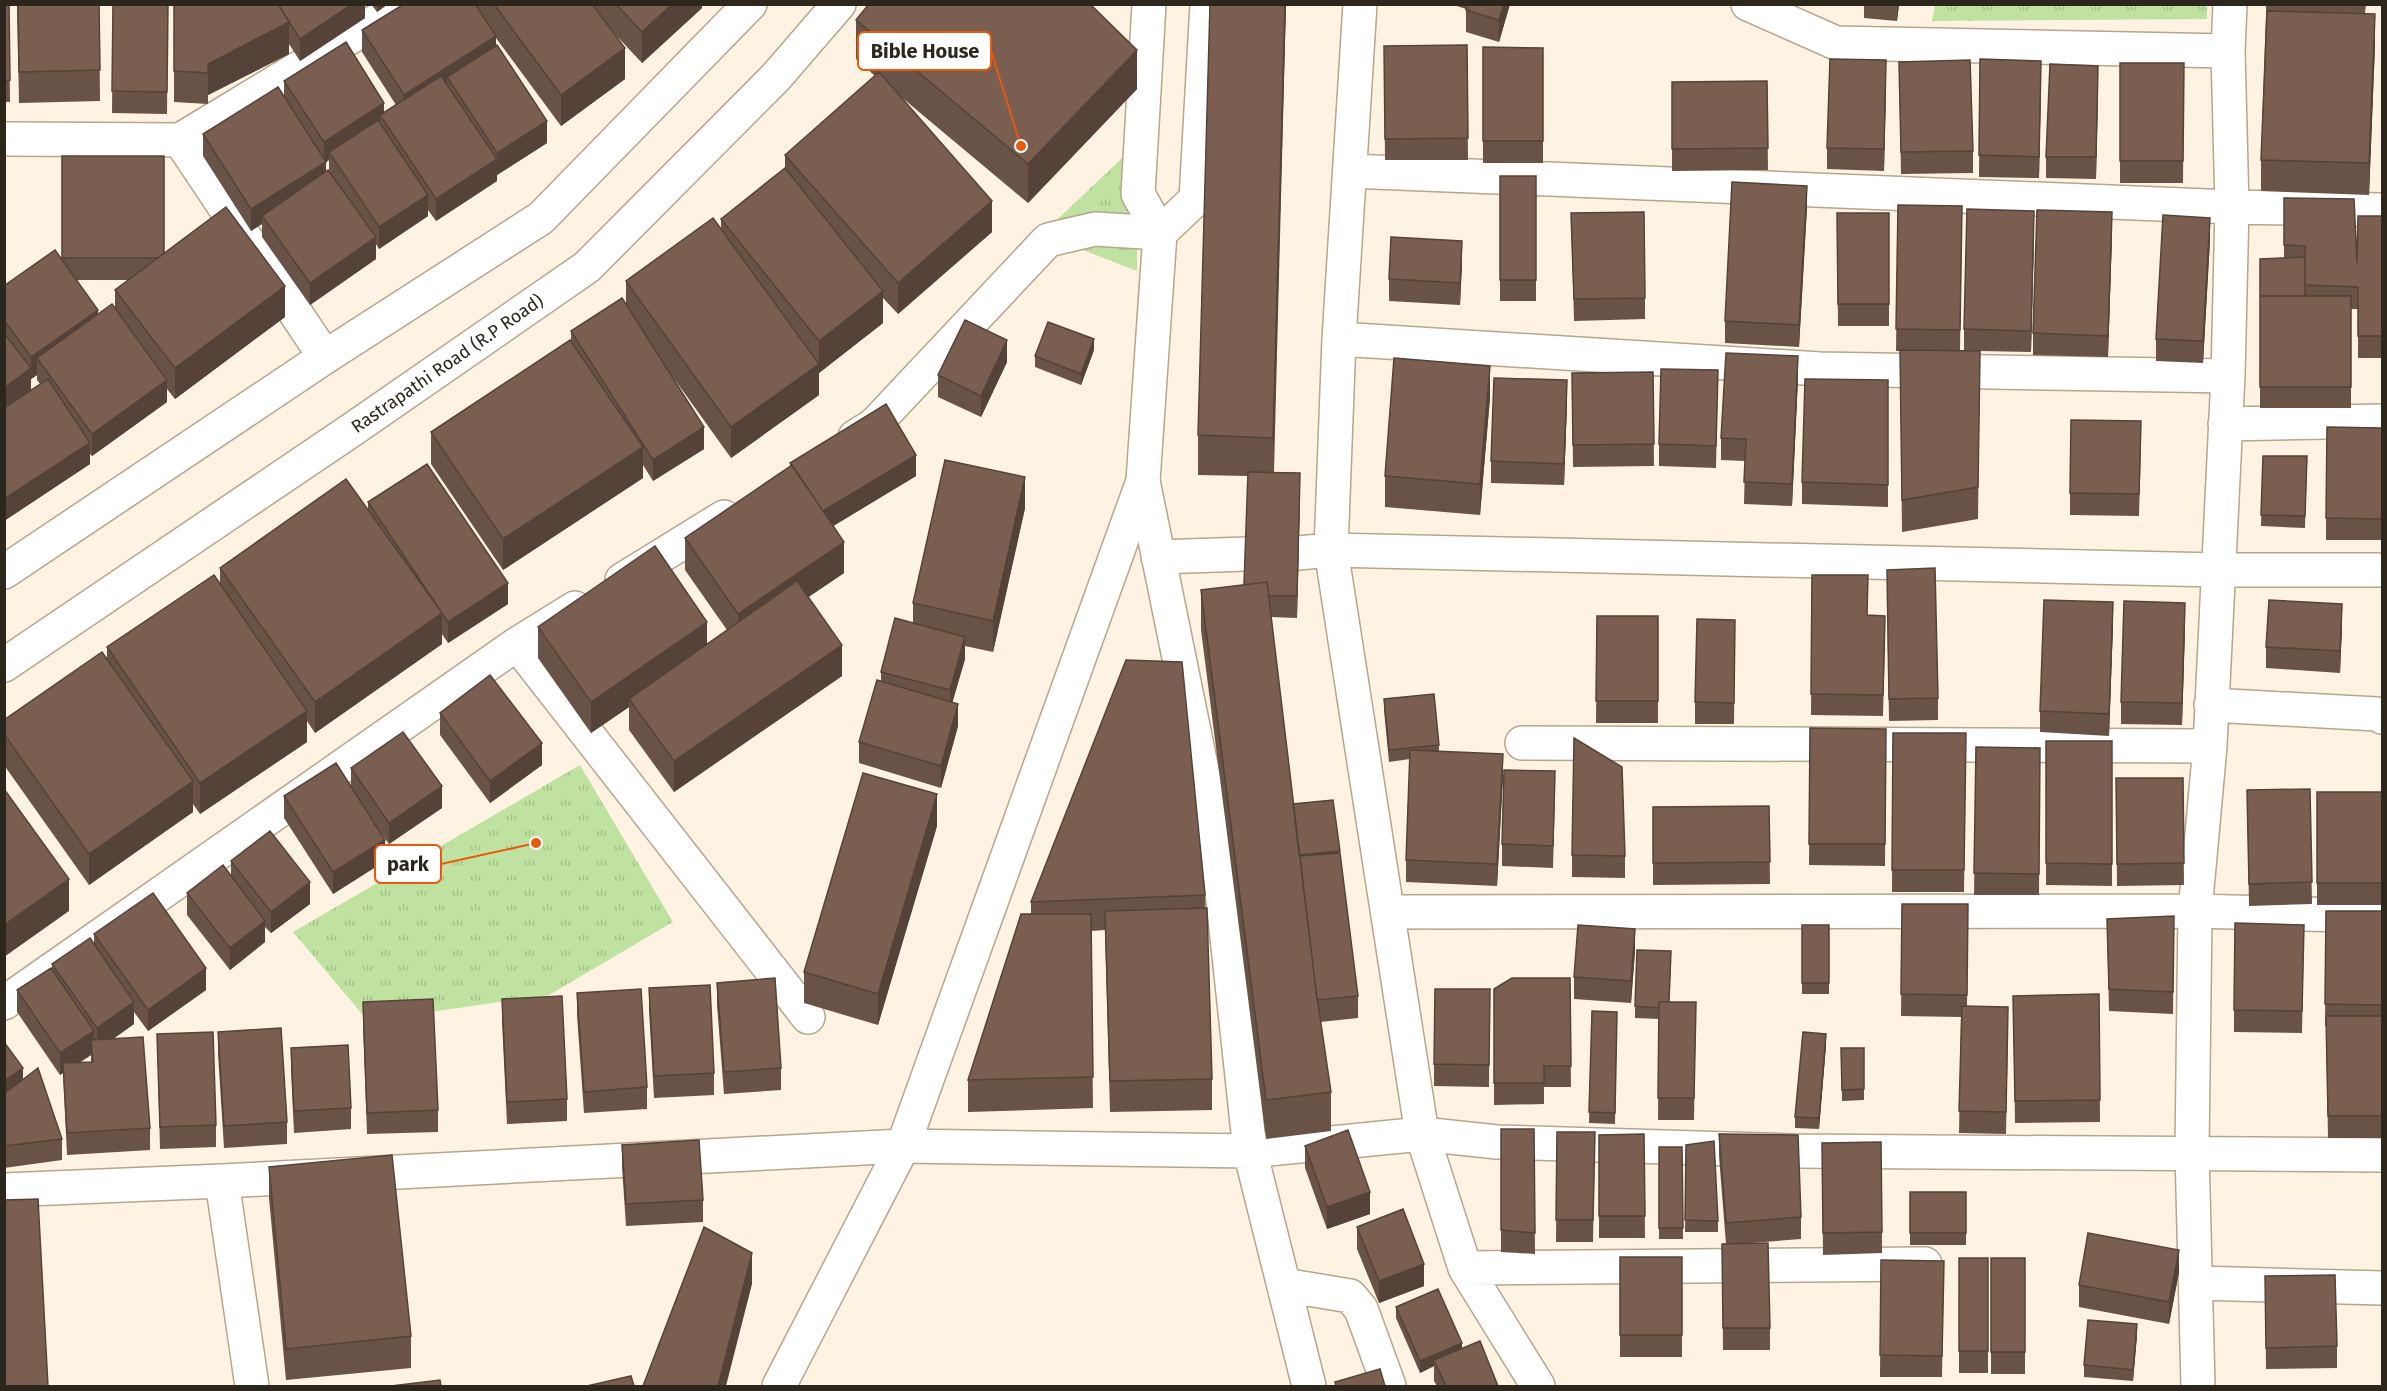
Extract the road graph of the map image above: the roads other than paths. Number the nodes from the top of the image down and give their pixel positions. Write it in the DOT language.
graph roads {
  1 [pos="405,4"];
  2 [pos="750,4"];
  3 [pos="839,4"];
  4 [pos="1149,4"];
  5 [pos="1207,4"];
  6 [pos="1360,4"];
  7 [pos="1748,4"];
  8 [pos="2230,4"];
  9 [pos="2228,51"];
  10 [pos="4,139"];
  11 [pos="180,140"];
  12 [pos="1350,171"];
  13 [pos="2232,207"];
  14 [pos="2382,210"];
  15 [pos="1160,233"];
  16 [pos="1339,339"];
  17 [pos="325,357"];
  18 [pos="2229,376"];
  19 [pos="2382,421"];
  20 [pos="2225,424"];
  21 [pos="834,450"];
  22 [pos="1143,480"];
  23 [pos="752,500"];
  24 [pos="1331,550"];
  25 [pos="1298,553"];
  26 [pos="1246,554"];
  27 [pos="1158,557"];
  28 [pos="2217,570"];
  29 [pos="2382,570"];
  30 [pos="4,572"];
  31 [pos="517,644"];
  32 [pos="4,665"];
  33 [pos="2211,705"];
  34 [pos="2382,717"];
  35 [pos="1521,743"];
  36 [pos="2210,746"];
  37 [pos="2195,911"];
  38 [pos="1389,912"];
  39 [pos="2382,916"];
  40 [pos="4,1003"];
  41 [pos="808,1017"];
  42 [pos="1422,1134"];
  43 [pos="903,1146"];
  44 [pos="1250,1150"];
  45 [pos="2192,1152"];
  46 [pos="2382,1155"];
  47 [pos="222,1181"];
  48 [pos="4,1190"];
  49 [pos="1935,1264"];
  50 [pos="1465,1268"];
  51 [pos="2197,1283"];
  52 [pos="1284,1285"];
  53 [pos="2382,1288"];
  54 [pos="252,1386"];
  55 [pos="779,1386"];
  56 [pos="1309,1386"];
  57 [pos="1389,1386"];
  58 [pos="1538,1386"];
  59 [pos="2198,1386"];
  1 -- 11 [label="street"];
  2 -- 17 [label="street"];
  3 -- 32 [label="street, Rastrapathi Road (R.P Road)"];
  4 -- 15 [label="street"];
  5 -- 15 [label="street"];
  6 -- 12 [label="street"];
  7 -- 9 [label="street"];
  8 -- 9 [label="street"];
  9 -- 13 [label="street"];
  10 -- 11 [label="street"];
  11 -- 17 [label="street"];
  12 -- 13 [label="street"];
  12 -- 16 [label="street"];
  13 -- 14 [label="street"];
  13 -- 18 [label="street"];
  15 -- 21 [label="street"];
  15 -- 22 [label="street"];
  16 -- 18 [label="street"];
  16 -- 24 [label="street"];
  17 -- 30 [label="street"];
  18 -- 20 [label="street"];
  19 -- 20 [label="street"];
  20 -- 28 [label="street"];
  22 -- 27 [label="street"];
  22 -- 43 [label="street"];
  23 -- 31 [label="street"];
  24 -- 25 [label="street"];
  24 -- 28 [label="street"];
  24 -- 38 [label="street"];
  26 -- 27 [label="street"];
  27 -- 44 [label="street"];
  28 -- 29 [label="street"];
  28 -- 33 [label="street"];
  31 -- 40 [label="street"];
  31 -- 41 [label="street"];
  33 -- 34 [label="street"];
  33 -- 36 [label="street"];
  35 -- 36 [label="street"];
  36 -- 37 [label="street"];
  37 -- 38 [label="street"];
  37 -- 39 [label="street"];
  37 -- 45 [label="street"];
  38 -- 42 [label="street"];
  42 -- 44 [label="street"];
  42 -- 45 [label="street"];
  42 -- 50 [label="street"];
  43 -- 44 [label="street"];
  43 -- 47 [label="street"];
  43 -- 55 [label="street"];
  44 -- 52 [label="street"];
  45 -- 46 [label="street"];
  45 -- 51 [label="street"];
  47 -- 48 [label="street"];
  47 -- 54 [label="street"];
  49 -- 50 [label="street"];
  50 -- 58 [label="street"];
  51 -- 53 [label="street"];
  51 -- 59 [label="street"];
  52 -- 56 [label="street"];
  52 -- 57 [label="street"];
}
